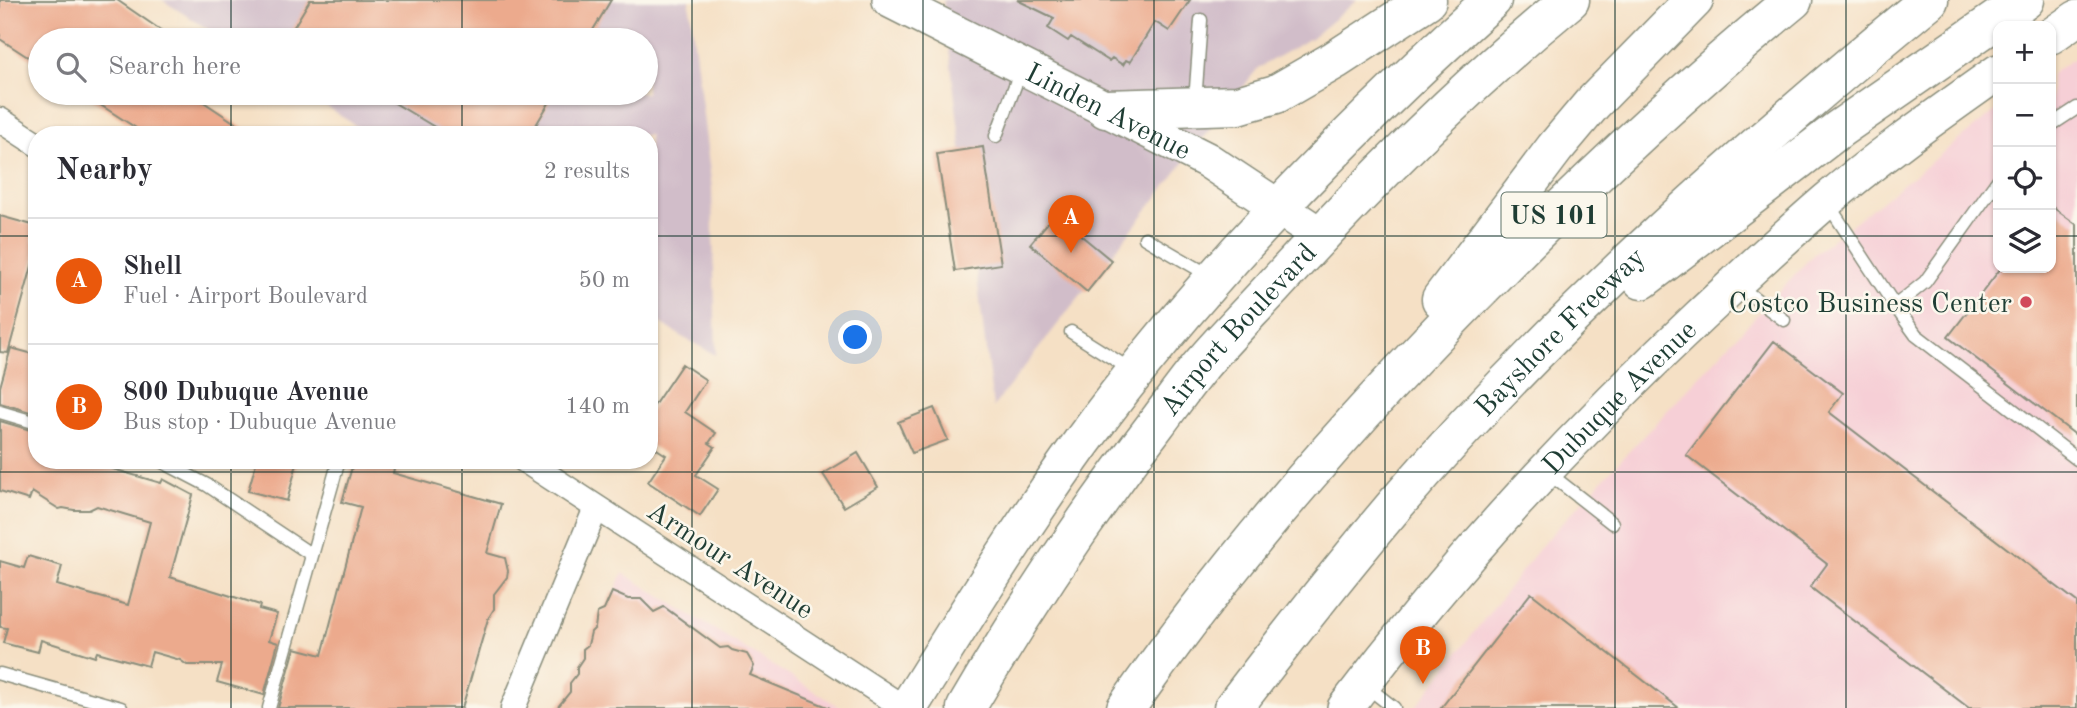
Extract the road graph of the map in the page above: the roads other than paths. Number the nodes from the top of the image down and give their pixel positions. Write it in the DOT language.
graph roads {
  1 [pos="890,0"];
  2 [pos="1427,0"];
  3 [pos="1492,0"];
  4 [pos="1570,0"];
  5 [pos="1694,0"];
  6 [pos="1793,0"];
  7 [pos="1929,0"];
  8 [pos="2025,0"];
  9 [pos="2077,18"];
  10 [pos="1201,20"];
  11 [pos="2056,33"];
  12 [pos="1023,67"];
  13 [pos="1993,76"];
  14 [pos="1195,106"];
  15 [pos="2077,108"];
  16 [pos="1106,109"];
  17 [pos="0,120"];
  18 [pos="2056,122"];
  19 [pos="996,135"];
  20 [pos="28,138"];
  21 [pos="1993,187"];
  22 [pos="1825,201"];
  23 [pos="1278,207"];
  24 [pos="1320,235"];
  25 [pos="1145,239"];
  26 [pos="1215,278"];
  27 [pos="1735,284"];
  28 [pos="1895,306"];
  29 [pos="1784,320"];
  30 [pos="1071,332"];
  31 [pos="1136,372"];
  32 [pos="1507,383"];
  33 [pos="0,412"];
  34 [pos="28,420"];
  35 [pos="1331,447"];
  36 [pos="2077,459"];
  37 [pos="176,469"];
  38 [pos="336,469"];
  39 [pos="538,469"];
  40 [pos="1546,471"];
  41 [pos="596,508"];
  42 [pos="1612,523"];
  43 [pos="312,555"];
  44 [pos="0,674"];
  45 [pos="1354,696"];
  46 [pos="121,708"];
  47 [pos="269,708"];
  48 [pos="513,708"];
  49 [pos="906,708"];
  50 [pos="966,708"];
  51 [pos="1126,708"];
  52 [pos="1233,708"];
  53 [pos="1394,708"];
  1 -- 12 [label="street, Linden Avenue"];
  2 -- 14 [label="main road"];
  3 -- 23 [label="main road, Airport Boulevard"];
  4 -- 24 [label="main road, Airport Boulevard"];
  5 -- 35 [label="main road"];
  6 -- 35 [label="main road, US 101"];
  7 -- 32 [label="main road, Bayshore Freeway / US 101"];
  8 -- 32 [label="main road"];
  9 -- 11 [label="street"];
  10 -- 14 [label="lane"];
  12 -- 16 [label="street, Linden Avenue"];
  12 -- 19 [label="lane"];
  13 -- 22 [label="street, Dubuque Avenue"];
  14 -- 16 [label="main road"];
  15 -- 18 [label="lane"];
  16 -- 23 [label="street, Linden Avenue"];
  17 -- 20 [label="street"];
  21 -- 28 [label="lane"];
  22 -- 27 [label="street, Dubuque Avenue"];
  22 -- 28 [label="lane"];
  23 -- 24 [label="street, Linden Avenue"];
  23 -- 26 [label="main road, Airport Boulevard"];
  24 -- 50 [label="main road, Airport Boulevard"];
  25 -- 26 [label="lane"];
  26 -- 31 [label="main road, Airport Boulevard"];
  27 -- 29 [label="lane"];
  27 -- 40 [label="street, Dubuque Avenue"];
  28 -- 36 [label="lane"];
  30 -- 31 [label="lane"];
  31 -- 49 [label="main road, Airport Boulevard"];
  32 -- 52 [label="main road, Bayshore Freeway / US 101"];
  33 -- 34 [label="lane"];
  35 -- 51 [label="main road, US 101"];
  37 -- 43 [label="lane"];
  38 -- 43 [label="lane"];
  39 -- 41 [label="street, Armour Avenue"];
  40 -- 42 [label="lane"];
  40 -- 45 [label="street, Dubuque Avenue"];
  41 -- 48 [label="street"];
  41 -- 49 [label="street, Armour Avenue"];
  43 -- 47 [label="lane"];
  44 -- 46 [label="lane"];
  45 -- 53 [label="lane"];
}
